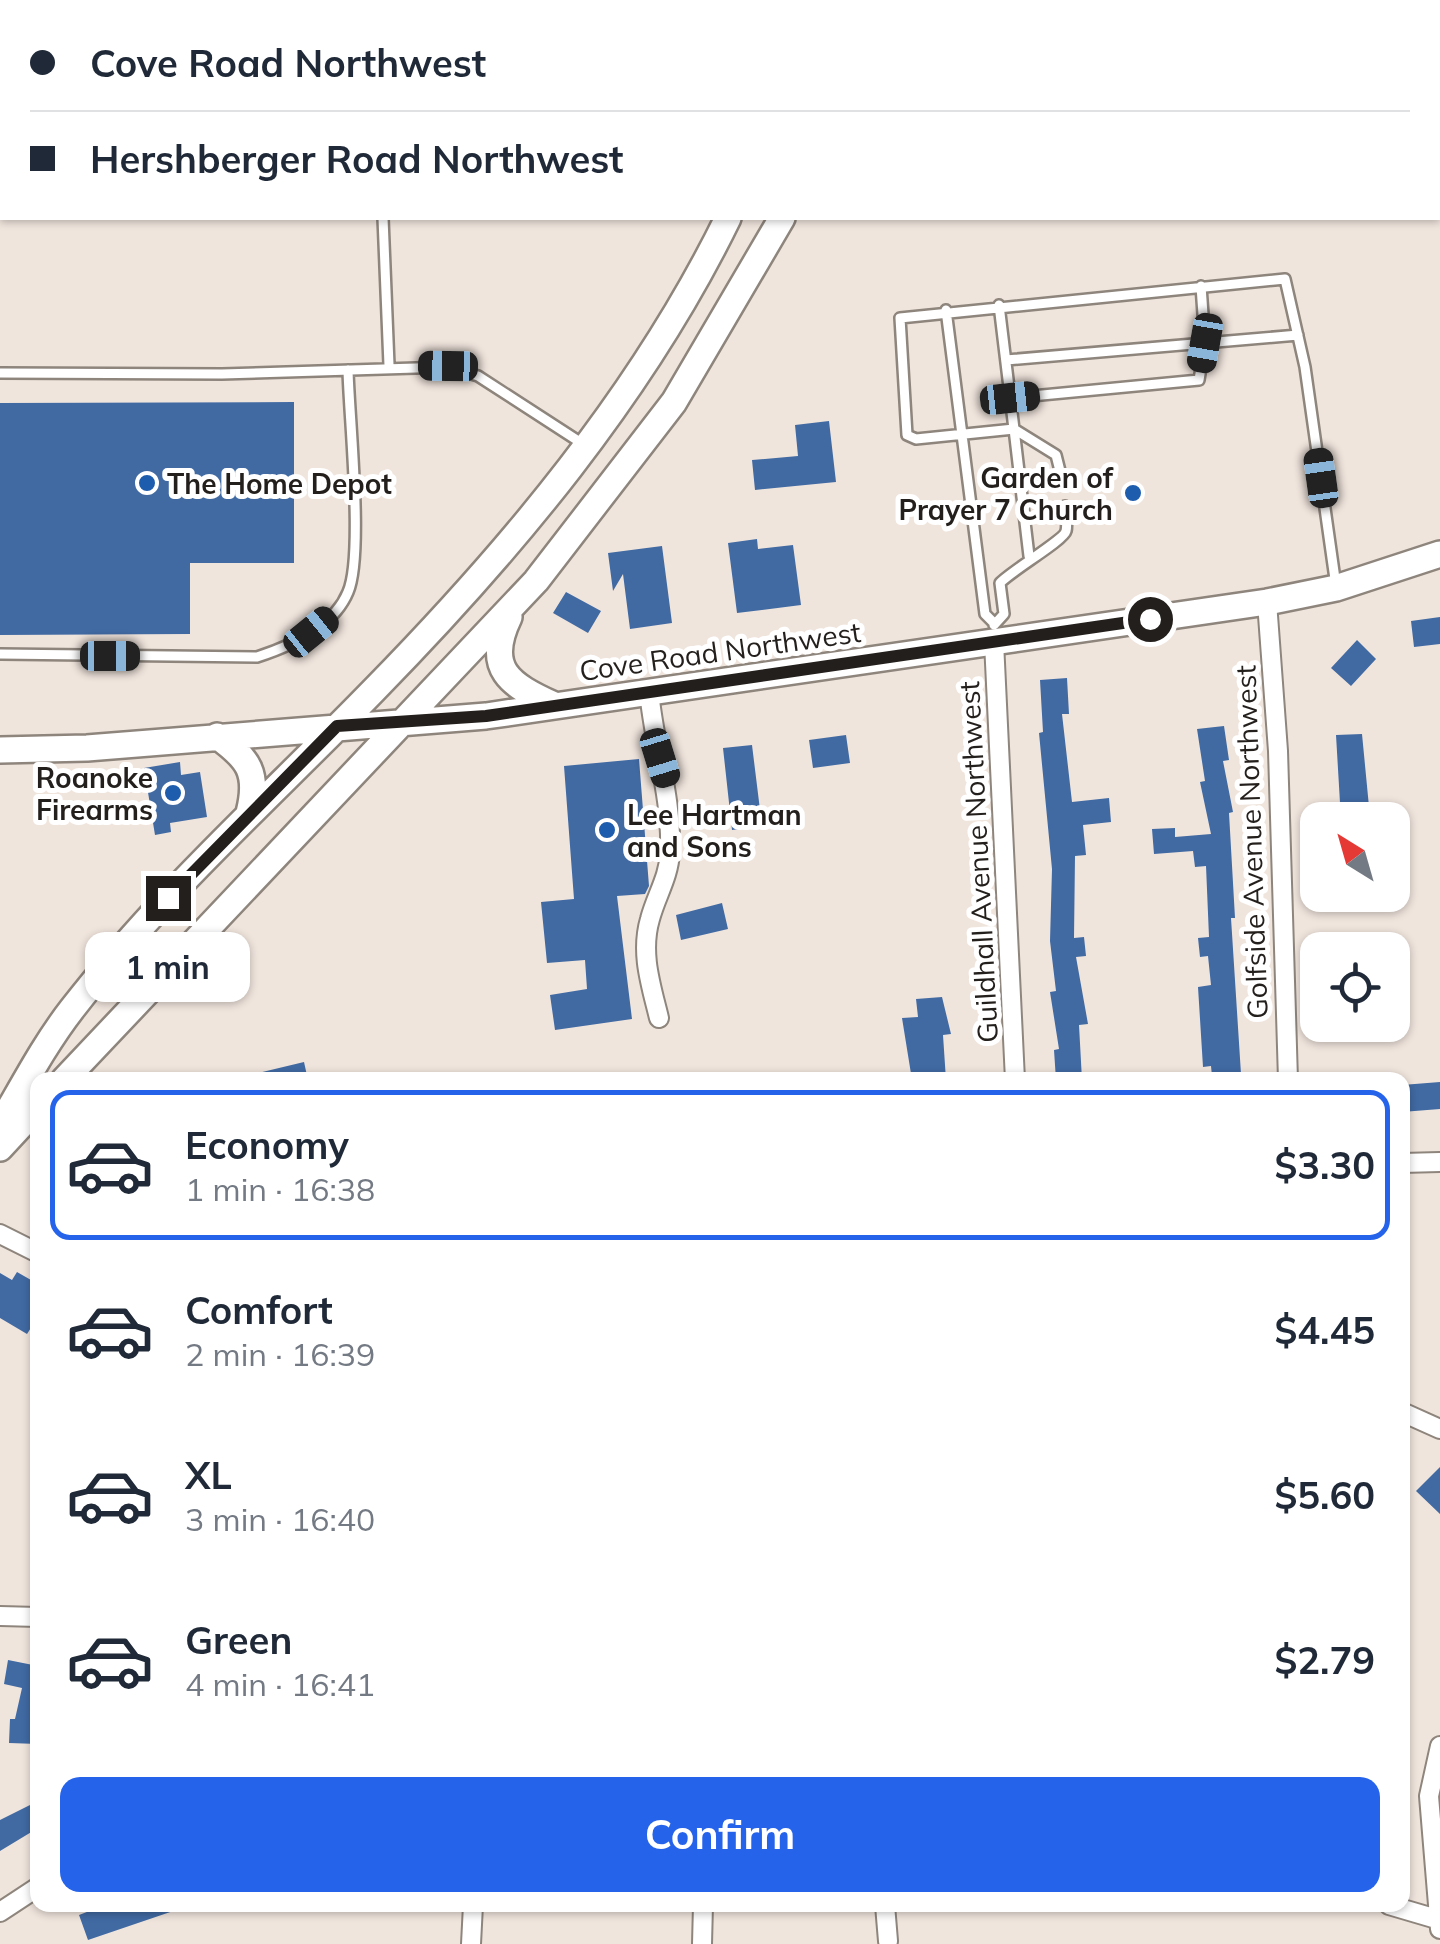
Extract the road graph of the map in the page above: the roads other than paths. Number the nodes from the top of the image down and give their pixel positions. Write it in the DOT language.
graph roads {
  1 [pos="383,220"];
  2 [pos="727,220"];
  3 [pos="781,220"];
  4 [pos="1201,286"];
  5 [pos="999,305"];
  6 [pos="946,310"];
  7 [pos="1298,335"];
  8 [pos="1205,343"];
  9 [pos="1006,360"];
  10 [pos="389,365"];
  11 [pos="348,370"];
  12 [pos="0,373"];
  13 [pos="1010,398"];
  14 [pos="1014,429"];
  15 [pos="961,434"];
  16 [pos="586,446"];
  17 [pos="1063,483"];
  18 [pos="1065,506"];
  19 [pos="1440,554"];
  20 [pos="1029,556"];
  21 [pos="1336,588"];
  22 [pos="516,602"];
  23 [pos="1267,602"];
  24 [pos="994,632"];
  25 [pos="0,654"];
  26 [pos="649,691"];
  27 [pos="554,705"];
  28 [pos="406,722"];
  29 [pos="337,726"];
  30 [pos="217,736"];
  31 [pos="0,750"];
  32 [pos="248,814"];
  33 [pos="659,1018"];
  34 [pos="32,1072"];
  35 [pos="72,1072"];
  36 [pos="1015,1072"];
  37 [pos="1288,1072"];
  38 [pos="30,1076"];
  39 [pos="30,1115"];
  40 [pos="0,1125"];
  41 [pos="0,1148"];
  42 [pos="1440,1162"];
  43 [pos="1410,1164"];
  44 [pos="0,1234"];
  45 [pos="30,1248"];
  46 [pos="1410,1416"];
  47 [pos="1440,1429"];
  48 [pos="0,1616"];
  49 [pos="30,1617"];
  50 [pos="1440,1746"];
  51 [pos="30,1893"];
  52 [pos="1410,1911"];
  53 [pos="0,1912"];
  54 [pos="473,1912"];
  55 [pos="702,1912"];
  56 [pos="886,1912"];
  57 [pos="1440,1919"];
  58 [pos="1440,1929"];
  59 [pos="888,1940"];
  60 [pos="471,1944"];
  61 [pos="702,1944"];
  1 -- 10 [label="lane"];
  2 -- 16 [label="main road"];
  3 -- 22 [label="main road"];
  4 -- 5 [label="lane"];
  4 -- 7 [label="lane"];
  4 -- 8 [label="lane"];
  5 -- 6 [label="lane"];
  5 -- 9 [label="lane"];
  6 -- 15 [label="lane"];
  6 -- 15 [label="lane"];
  7 -- 8 [label="lane"];
  7 -- 21 [label="lane"];
  8 -- 9 [label="lane"];
  8 -- 13 [label="lane"];
  9 -- 13 [label="lane"];
  10 -- 11 [label="lane"];
  10 -- 16 [label="lane"];
  11 -- 12 [label="lane"];
  11 -- 25 [label="lane"];
  13 -- 14 [label="lane"];
  14 -- 15 [label="lane"];
  14 -- 17 [label="lane"];
  14 -- 20 [label="lane"];
  15 -- 24 [label="lane"];
  16 -- 29 [label="main road"];
  18 -- 20 [label="lane"];
  19 -- 21 [label="main road, Cove Road Northwest"];
  20 -- 24 [label="lane"];
  21 -- 23 [label="main road, Cove Road Northwest"];
  22 -- 27 [label="main road"];
  22 -- 28 [label="main road"];
  23 -- 24 [label="main road, Cove Road Northwest"];
  23 -- 37 [label="street, Golfside Avenue Northwest"];
  24 -- 26 [label="main road, Cove Road Northwest"];
  24 -- 36 [label="street, Guildhall Avenue Northwest"];
  26 -- 27 [label="main road, Cove Road Northwest"];
  26 -- 33 [label="street"];
  27 -- 28 [label="main road, Cove Road Northwest"];
  28 -- 29 [label="main road, Cove Road Northwest"];
  28 -- 35 [label="main road"];
  29 -- 30 [label="main road, Cove Road Northwest"];
  29 -- 32 [label="main road"];
  30 -- 31 [label="main road, Cove Road Northwest"];
  30 -- 32 [label="main road"];
  32 -- 34 [label="main road"];
  38 -- 40 [label="main road"];
  39 -- 41 [label="main road"];
  42 -- 43 [label="street"];
  44 -- 45 [label="street"];
  46 -- 47 [label="street"];
  48 -- 49 [label="street"];
  50 -- 57 [label="street"];
  51 -- 53 [label="street"];
  52 -- 57 [label="street"];
  54 -- 60 [label="street"];
  55 -- 61 [label="street"];
  56 -- 59 [label="street"];
  57 -- 58 [label="street"];
}
